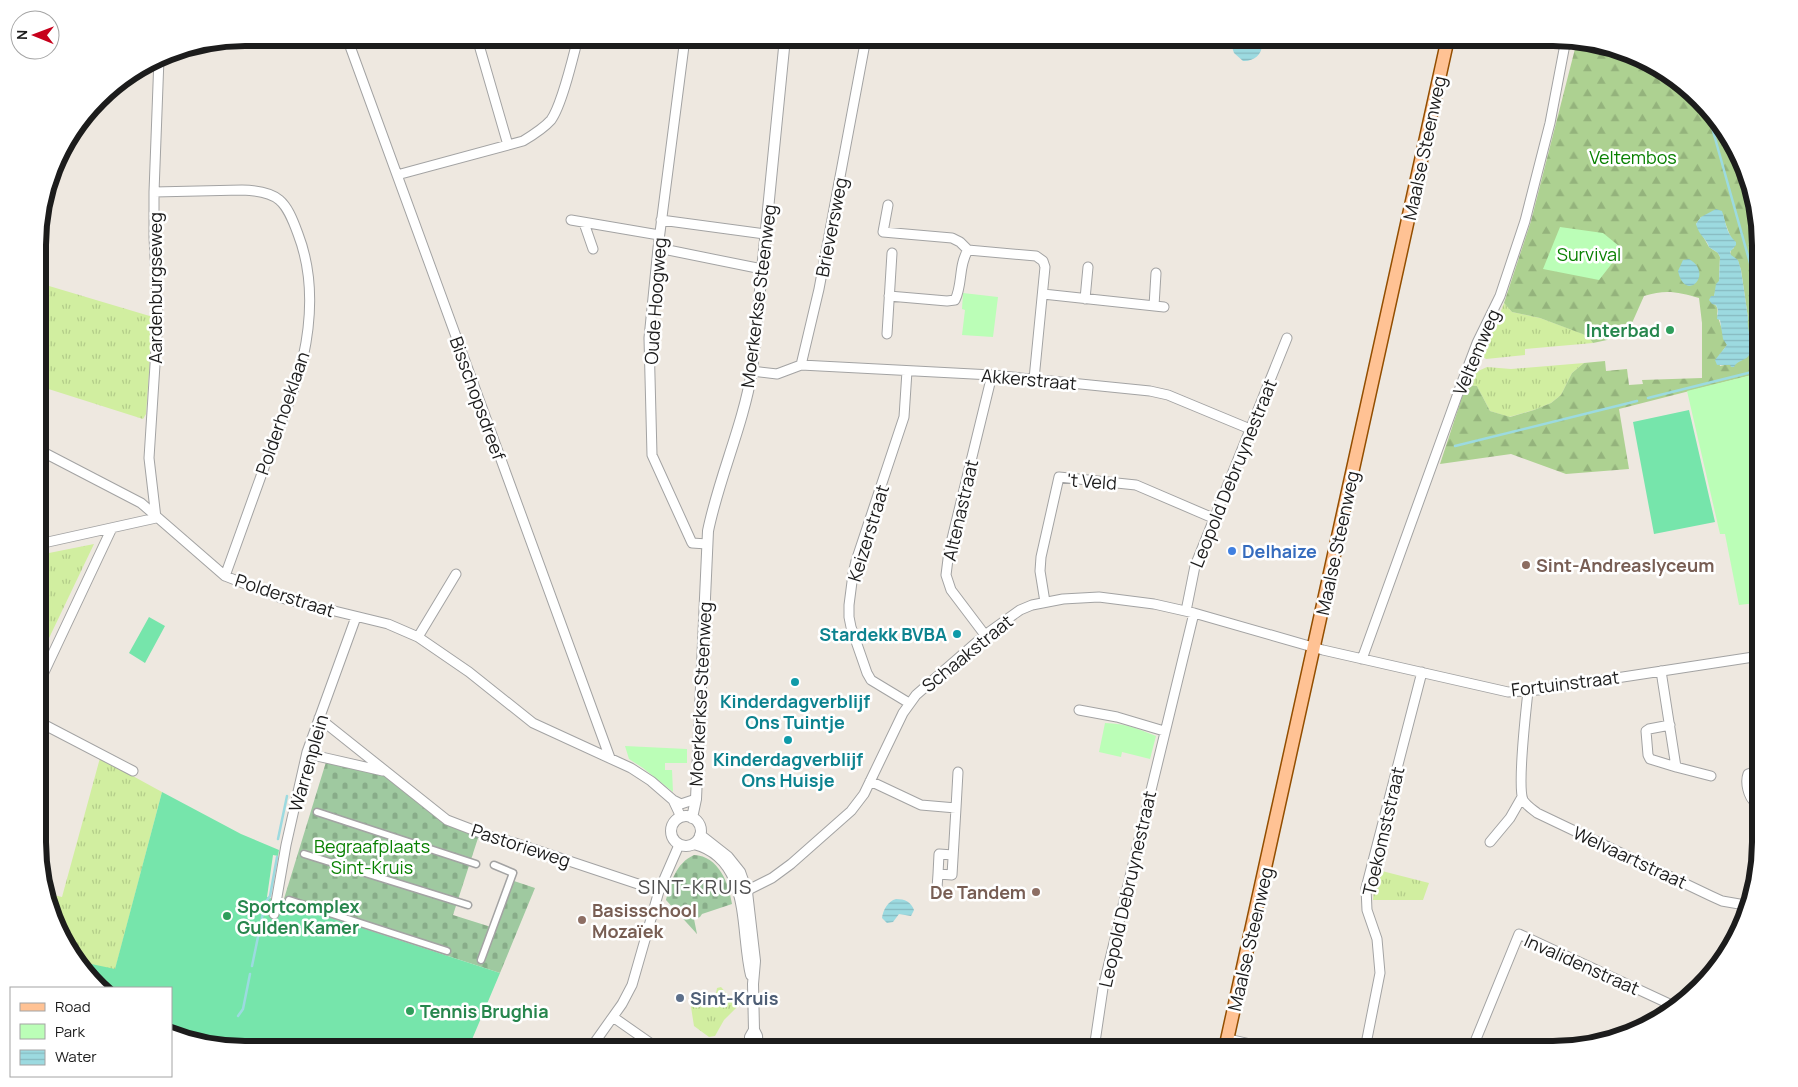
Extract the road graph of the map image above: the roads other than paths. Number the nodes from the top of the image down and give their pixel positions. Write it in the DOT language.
graph roads {
  1 [pos="350,46"];
  2 [pos="479,46"];
  3 [pos="576,46"];
  4 [pos="684,46"];
  5 [pos="784,46"];
  6 [pos="865,46"];
  7 [pos="1446,46"];
  8 [pos="1564,47"];
  9 [pos="159,66"];
  10 [pos="508,145"];
  11 [pos="397,176"];
  12 [pos="154,192"];
  13 [pos="888,205"];
  14 [pos="571,220"];
  15 [pos="661,220"];
  16 [pos="584,223"];
  17 [pos="766,234"];
  18 [pos="659,236"];
  19 [pos="658,248"];
  20 [pos="593,249"];
  21 [pos="968,250"];
  22 [pos="892,253"];
  23 [pos="1088,268"];
  24 [pos="762,270"];
  25 [pos="1156,273"];
  26 [pos="1043,294"];
  27 [pos="889,296"];
  28 [pos="1085,299"];
  29 [pos="1154,306"];
  30 [pos="1164,307"];
  31 [pos="887,334"];
  32 [pos="1287,338"];
  33 [pos="801,365"];
  34 [pos="752,371"];
  35 [pos="908,371"];
  36 [pos="992,375"];
  37 [pos="1034,379"];
  38 [pos="1250,429"];
  39 [pos="46,454"];
  40 [pos="156,518"];
  41 [pos="1213,518"];
  42 [pos="112,528"];
  43 [pos="46,542"];
  44 [pos="707,544"];
  45 [pos="456,574"];
  46 [pos="225,576"];
  47 [pos="1045,602"];
  48 [pos="1190,612"];
  49 [pos="356,617"];
  50 [pos="985,635"];
  51 [pos="418,637"];
  52 [pos="1314,647"];
  53 [pos="1752,657"];
  54 [pos="1362,659"];
  55 [pos="46,668"];
  56 [pos="1661,671"];
  57 [pos="1422,672"];
  58 [pos="1528,691"];
  59 [pos="909,703"];
  60 [pos="1078,710"];
  61 [pos="319,718"];
  62 [pos="1670,725"];
  63 [pos="46,726"];
  64 [pos="1164,731"];
  65 [pos="307,752"];
  66 [pos="610,758"];
  67 [pos="1676,767"];
  68 [pos="133,772"];
  69 [pos="958,772"];
  70 [pos="1752,773"];
  71 [pos="389,775"];
  72 [pos="1711,776"];
  73 [pos="870,781"];
  74 [pos="1522,797"];
  75 [pos="696,799"];
  76 [pos="673,800"];
  77 [pos="1752,800"];
  78 [pos="956,808"];
  79 [pos="317,812"];
  80 [pos="681,817"];
  81 [pos="692,818"];
  82 [pos="700,834"];
  83 [pos="1490,842"];
  84 [pos="679,844"];
  85 [pos="694,844"];
  86 [pos="304,854"];
  87 [pos="952,855"];
  88 [pos="476,864"];
  89 [pos="494,865"];
  90 [pos="938,874"];
  91 [pos="937,888"];
  92 [pos="660,891"];
  93 [pos="744,893"];
  94 [pos="289,900"];
  95 [pos="1741,904"];
  96 [pos="468,905"];
  97 [pos="274,914"];
  98 [pos="447,951"];
  99 [pos="481,960"];
  100 [pos="1668,1004"];
  101 [pos="613,1016"];
  102 [pos="754,1030"];
  103 [pos="596,1041"];
  104 [pos="647,1041"];
  105 [pos="750,1041"];
  106 [pos="757,1041"];
  107 [pos="1095,1041"];
  108 [pos="1227,1041"];
  109 [pos="1367,1041"];
  110 [pos="1475,1041"];
  1 -- 11 [label="street, Bisschopsdreef"];
  2 -- 10 [label="street"];
  3 -- 10 [label="street"];
  4 -- 15 [label="street, Oude Hoogweg"];
  5 -- 17 [label="street, Moerkerkse Steenweg"];
  6 -- 33 [label="street, Brieversweg"];
  7 -- 52 [label="main road, Maalse Steenweg"];
  8 -- 54 [label="street, Veltemweg"];
  9 -- 12 [label="street, Aardenburgseweg"];
  10 -- 11 [label="street"];
  11 -- 66 [label="street, Bisschopsdreef"];
  12 -- 40 [label="street, Aardenburgseweg"];
  12 -- 46 [label="street, Polderhoeklaan"];
  13 -- 21 [label="street"];
  14 -- 16 [label="street"];
  15 -- 17 [label="street"];
  15 -- 18 [label="street, Oude Hoogweg"];
  16 -- 18 [label="street"];
  16 -- 20 [label="street"];
  17 -- 24 [label="street, Moerkerkse Steenweg"];
  18 -- 19 [label="street, Oude Hoogweg"];
  19 -- 24 [label="street"];
  19 -- 44 [label="street, Oude Hoogweg"];
  21 -- 26 [label="street"];
  21 -- 27 [label="street"];
  22 -- 27 [label="street"];
  23 -- 28 [label="street"];
  24 -- 34 [label="street, Moerkerkse Steenweg"];
  25 -- 29 [label="street"];
  26 -- 28 [label="street"];
  26 -- 37 [label="street"];
  27 -- 31 [label="street"];
  28 -- 29 [label="street"];
  29 -- 30 [label="street"];
  32 -- 38 [label="street, Leopold Debruynestraat"];
  33 -- 34 [label="street"];
  33 -- 35 [label="street, Akkerstraat"];
  34 -- 44 [label="street, Moerkerkse Steenweg"];
  35 -- 36 [label="street, Akkerstraat"];
  35 -- 59 [label="street, Keizerstraat"];
  36 -- 37 [label="street, Akkerstraat"];
  36 -- 50 [label="street, Altenastraat"];
  37 -- 38 [label="street, Akkerstraat"];
  38 -- 41 [label="street, Leopold Debruynestraat"];
  39 -- 40 [label="street, Polderstraat"];
  40 -- 42 [label="street"];
  40 -- 46 [label="street, Polderstraat"];
  41 -- 47 [label="street, 't Veld"];
  41 -- 48 [label="street, Leopold Debruynestraat"];
  42 -- 43 [label="street"];
  42 -- 55 [label="street"];
  44 -- 75 [label="street, Moerkerkse Steenweg"];
  45 -- 51 [label="street"];
  46 -- 49 [label="street, Polderstraat"];
  47 -- 48 [label="street, Schaakstraat"];
  47 -- 50 [label="street, Schaakstraat"];
  48 -- 52 [label="street, Schaakstraat"];
  48 -- 64 [label="street, Leopold Debruynestraat"];
  49 -- 51 [label="street, Polderstraat"];
  49 -- 61 [label="street, Warrenplein"];
  50 -- 59 [label="street, Schaakstraat"];
  51 -- 66 [label="street, Polderstraat"];
  52 -- 54 [label="street, Fortuinstraat"];
  52 -- 108 [label="main road, Maalse Steenweg"];
  53 -- 56 [label="street, Fortuinstraat"];
  54 -- 57 [label="street, Fortuinstraat"];
  56 -- 58 [label="street, Fortuinstraat"];
  56 -- 62 [label="street"];
  57 -- 58 [label="street, Fortuinstraat"];
  57 -- 109 [label="street, Toekomststraat"];
  58 -- 74 [label="street"];
  59 -- 73 [label="street, Schaakstraat"];
  60 -- 64 [label="street"];
  61 -- 65 [label="street, Warrenplein"];
  61 -- 71 [label="street, Pastorieweg"];
  62 -- 67 [label="street"];
  62 -- 67 [label="street"];
  63 -- 68 [label="street"];
  64 -- 107 [label="street, Leopold Debruynestraat"];
  65 -- 71 [label="street"];
  65 -- 97 [label="street, Warrenplein"];
  66 -- 76 [label="street, Polderstraat"];
  67 -- 72 [label="street"];
  69 -- 78 [label="street"];
  70 -- 77 [label="street"];
  71 -- 92 [label="street, Pastorieweg"];
  73 -- 78 [label="street"];
  73 -- 93 [label="street, Schaakstraat"];
  74 -- 83 [label="street"];
  74 -- 95 [label="street, Welvaartstraat"];
  75 -- 76 [label="street"];
  75 -- 81 [label="street, Moerkerkse Steenweg"];
  76 -- 80 [label="street, Polderstraat"];
  78 -- 87 [label="street"];
  79 -- 88 [label="street"];
  80 -- 81 [label="street"];
  80 -- 84 [label="street"];
  81 -- 82 [label="street"];
  82 -- 85 [label="street"];
  82 -- 93 [label="street"];
  84 -- 85 [label="street"];
  84 -- 92 [label="street"];
  85 -- 93 [label="street"];
  86 -- 96 [label="street"];
  87 -- 90 [label="street"];
  87 -- 90 [label="street"];
  89 -- 99 [label="street"];
  90 -- 91 [label="street"];
  92 -- 101 [label="street"];
  93 -- 102 [label="street"];
  94 -- 98 [label="street"];
  100 -- 110 [label="street, Invalidenstraat"];
  101 -- 103 [label="street"];
  101 -- 104 [label="street"];
  102 -- 105 [label="street"];
  102 -- 106 [label="street"];
}
